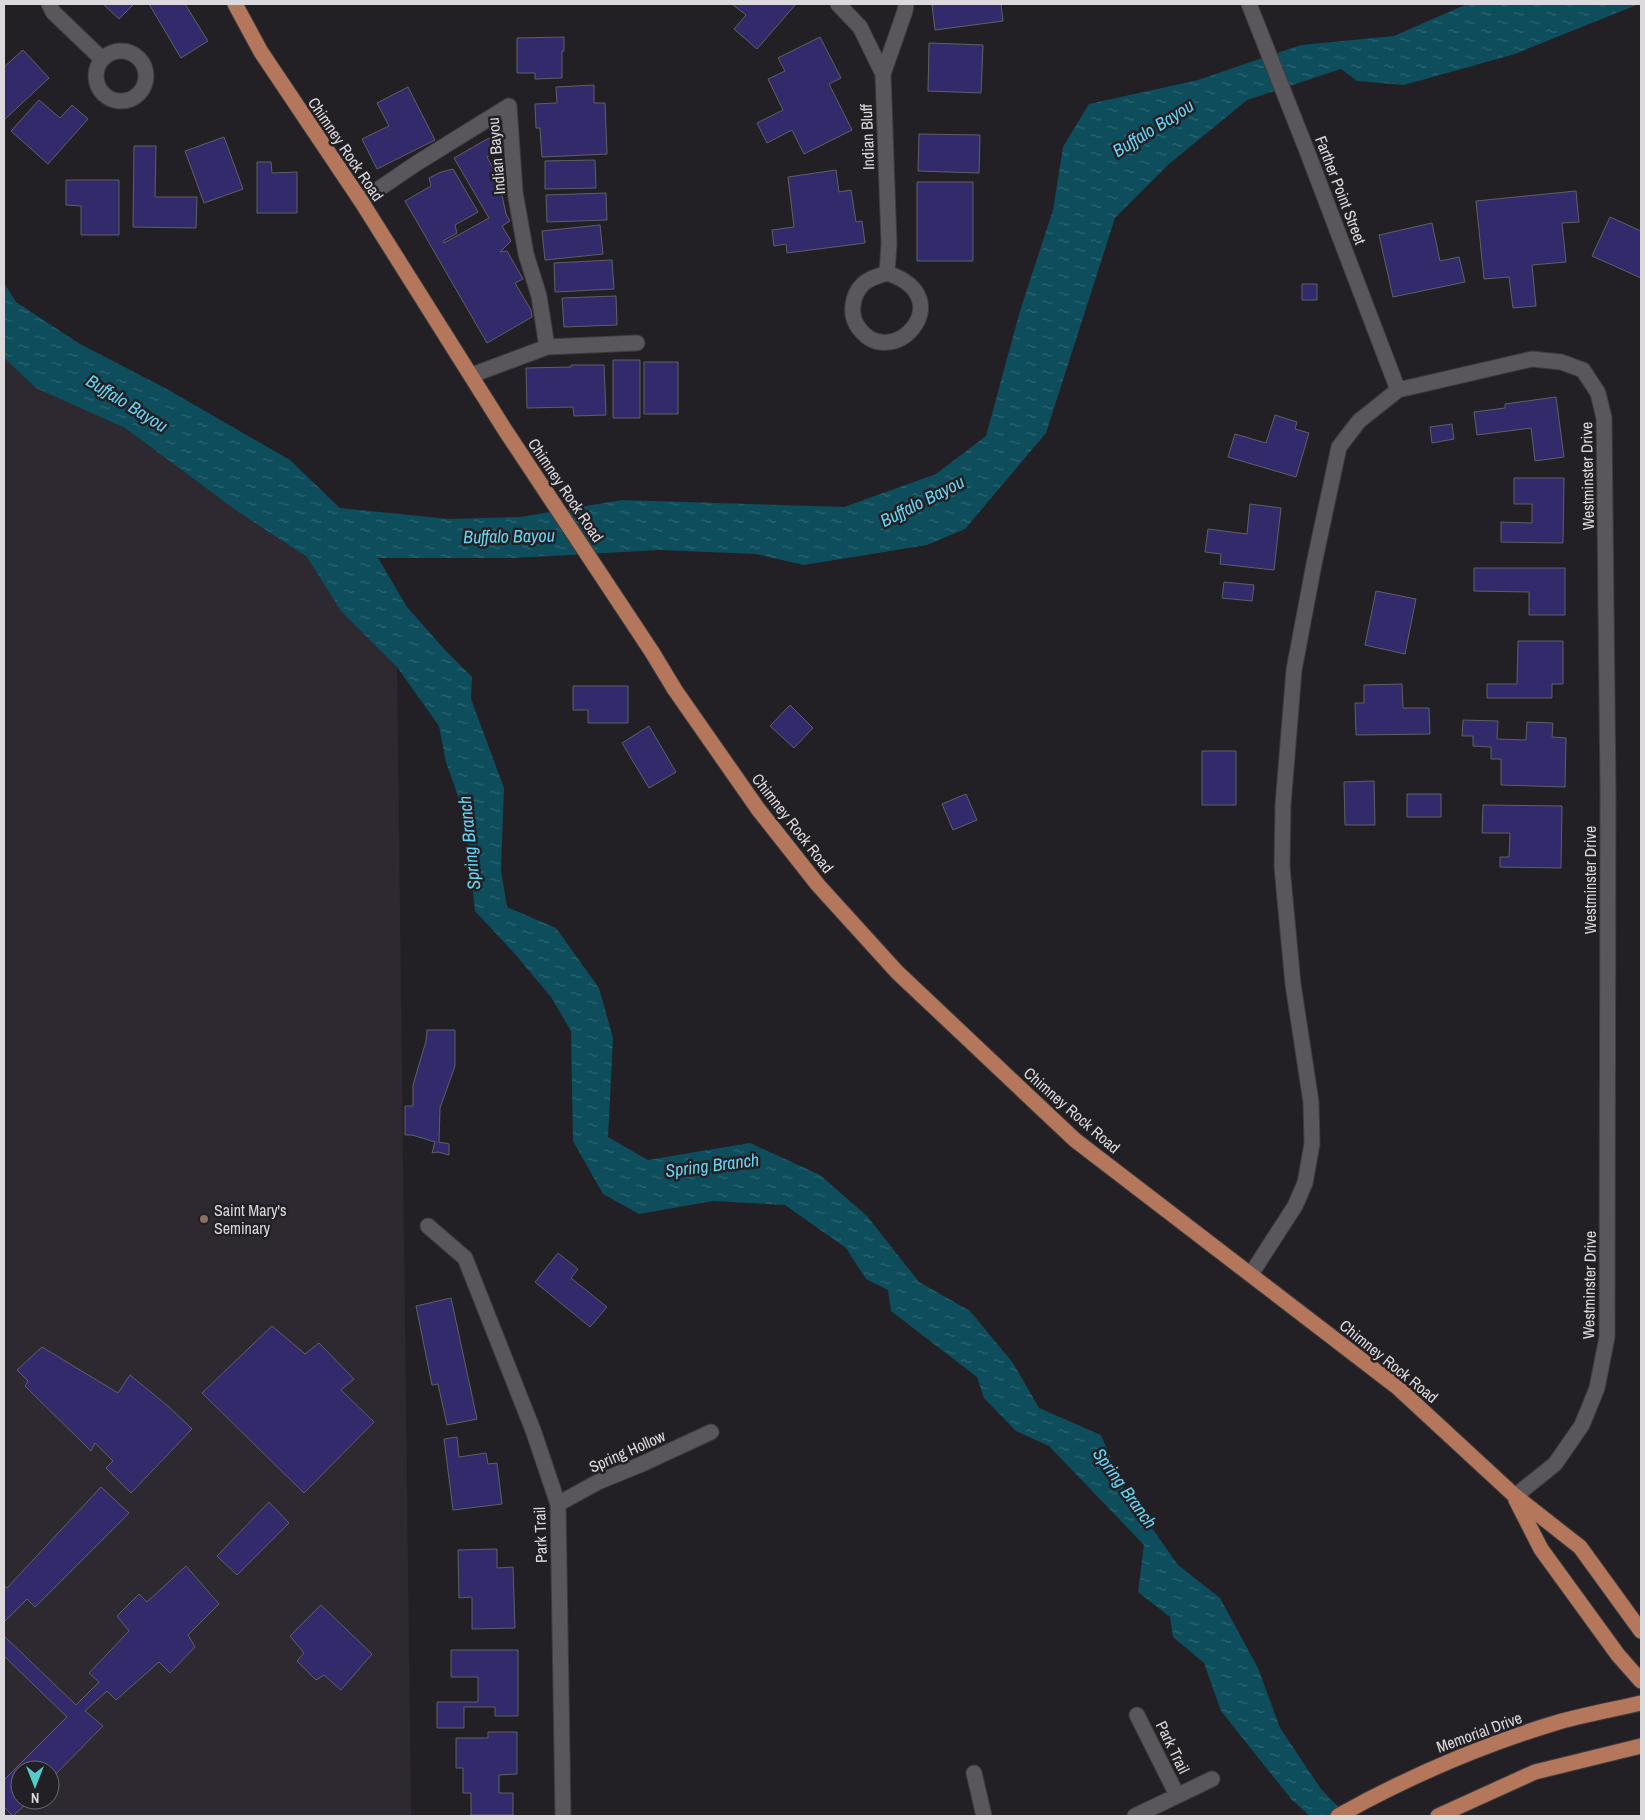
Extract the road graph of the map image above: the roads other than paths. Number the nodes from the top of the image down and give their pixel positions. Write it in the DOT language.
graph roads {
  1 [pos="49,4"];
  2 [pos="235,4"];
  3 [pos="838,4"];
  4 [pos="906,4"];
  5 [pos="1249,5"];
  6 [pos="102,59"];
  7 [pos="883,74"];
  8 [pos="360,201"];
  9 [pos="887,273"];
  10 [pos="637,343"];
  11 [pos="547,347"];
  12 [pos="472,375"];
  13 [pos="1398,390"];
  14 [pos="428,1226"];
  15 [pos="1251,1274"];
  16 [pos="710,1432"];
  17 [pos="1515,1496"];
  18 [pos="558,1504"];
  19 [pos="1641,1631"];
  20 [pos="1641,1681"];
  21 [pos="1641,1703"];
  22 [pos="1138,1715"];
  23 [pos="1641,1746"];
  24 [pos="974,1773"];
  25 [pos="1212,1779"];
  26 [pos="1177,1795"];
  27 [pos="563,1816"];
  28 [pos="984,1816"];
  29 [pos="1135,1816"];
  30 [pos="1338,1816"];
  31 [pos="1438,1816"];
  1 -- 6 [label="street"];
  2 -- 8 [label="main road, Chimney Rock Road"];
  3 -- 7 [label="street"];
  4 -- 7 [label="street, Indian Bluff"];
  5 -- 13 [label="street, Farther Point Street"];
  7 -- 9 [label="street, Indian Bluff"];
  8 -- 11 [label="street, Indian Bayou"];
  8 -- 12 [label="main road, Chimney Rock Road"];
  9 -- 9 [label="street"];
  10 -- 11 [label="street"];
  11 -- 12 [label="street"];
  12 -- 15 [label="main road, Chimney Rock Road"];
  13 -- 15 [label="street, Westminster Drive"];
  13 -- 17 [label="street, Westminster Drive"];
  14 -- 18 [label="street, Park Trail"];
  15 -- 17 [label="main road, Chimney Rock Road"];
  16 -- 18 [label="street, Spring Hollow"];
  17 -- 19 [label="main road, Chimney Rock Road"];
  17 -- 20 [label="main road, Chimney Rock Road"];
  18 -- 27 [label="street, Park Trail"];
  21 -- 30 [label="main road, Memorial Drive"];
  22 -- 26 [label="street, Park Trail"];
  23 -- 31 [label="main road"];
  24 -- 28 [label="street"];
  25 -- 26 [label="street, Park Trail"];
  26 -- 29 [label="street, Park Trail"];
}
